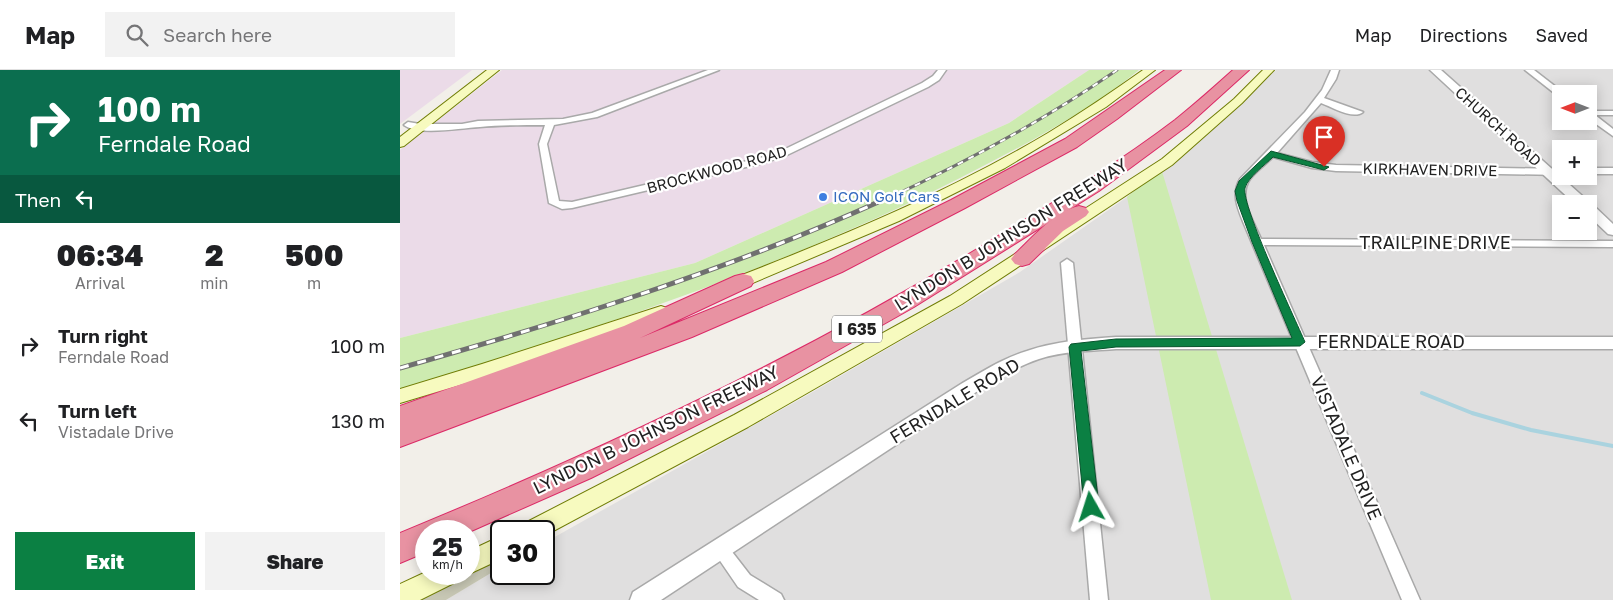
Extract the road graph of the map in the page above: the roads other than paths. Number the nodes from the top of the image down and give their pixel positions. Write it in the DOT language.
graph roads {
  1 [pos="480,70"];
  2 [pos="494,70"];
  3 [pos="715,70"];
  4 [pos="942,70"];
  5 [pos="1150,70"];
  6 [pos="1174,70"];
  7 [pos="1242,70"];
  8 [pos="1269,70"];
  9 [pos="1335,70"];
  10 [pos="1435,70"];
  11 [pos="1529,70"];
  12 [pos="1552,87"];
  13 [pos="1319,99"];
  14 [pos="1360,112"];
  15 [pos="1613,113"];
  16 [pos="1598,114"];
  17 [pos="1598,121"];
  18 [pos="1182,123"];
  19 [pos="550,124"];
  20 [pos="414,126"];
  21 [pos="1613,133"];
  22 [pos="400,144"];
  23 [pos="1271,154"];
  24 [pos="1597,171"];
  25 [pos="1613,171"];
  26 [pos="1547,172"];
  27 [pos="1552,172"];
  28 [pos="1573,195"];
  29 [pos="1597,216"];
  30 [pos="1613,231"];
  31 [pos="1257,242"];
  32 [pos="1613,244"];
  33 [pos="1022,258"];
  34 [pos="1067,263"];
  35 [pos="744,281"];
  36 [pos="1300,342"];
  37 [pos="1613,343"];
  38 [pos="1075,347"];
  39 [pos="400,396"];
  40 [pos="400,417"];
  41 [pos="400,436"];
  42 [pos="464,520"];
  43 [pos="553,520"];
  44 [pos="415,542"];
  45 [pos="400,548"];
  46 [pos="720,549"];
  47 [pos="416,585"];
  48 [pos="425,585"];
  49 [pos="400,590"];
  50 [pos="400,597"];
  51 [pos="641,600"];
  52 [pos="775,600"];
  53 [pos="1099,600"];
  54 [pos="1411,600"];
  1 -- 20 [label="main road"];
  2 -- 20 [label="main road"];
  3 -- 19 [label="street"];
  4 -- 19 [label="street, BROCKWOOD ROAD"];
  5 -- 35 [label="main road"];
  6 -- 41 [label="highway"];
  7 -- 18 [label="highway, LYNDON B JOHNSON FREEWAY / I 635"];
  8 -- 33 [label="main road"];
  9 -- 13 [label="street, VISTADALE DRIVE"];
  10 -- 26 [label="street, CHURCH ROAD"];
  11 -- 12 [label="street"];
  13 -- 14 [label="street"];
  13 -- 23 [label="street, VISTADALE DRIVE"];
  15 -- 16 [label="street"];
  17 -- 21 [label="street"];
  18 -- 33 [label="highway"];
  18 -- 42 [label="highway, LYNDON B JOHNSON FREEWAY / I 635"];
  19 -- 20 [label="street"];
  20 -- 22 [label="main road"];
  23 -- 26 [label="street, KIRKHAVEN DRIVE"];
  23 -- 31 [label="street, VISTADALE DRIVE"];
  24 -- 25 [label="street"];
  26 -- 27 [label="street, KIRKHAVEN DRIVE"];
  26 -- 28 [label="street, CHURCH ROAD"];
  29 -- 30 [label="street"];
  31 -- 32 [label="street, TRAILPINE DRIVE"];
  31 -- 36 [label="street, VISTADALE DRIVE"];
  33 -- 43 [label="main road"];
  34 -- 38 [label="street"];
  35 -- 39 [label="main road"];
  35 -- 40 [label="highway"];
  36 -- 37 [label="street, FERNDALE ROAD"];
  36 -- 38 [label="street, FERNDALE ROAD"];
  36 -- 54 [label="street, VISTADALE DRIVE"];
  38 -- 46 [label="street, FERNDALE ROAD"];
  38 -- 53 [label="street"];
  44 -- 45 [label="highway"];
  46 -- 51 [label="street, FERNDALE ROAD"];
  46 -- 52 [label="street"];
  47 -- 49 [label="main road"];
  48 -- 50 [label="main road"];
}
